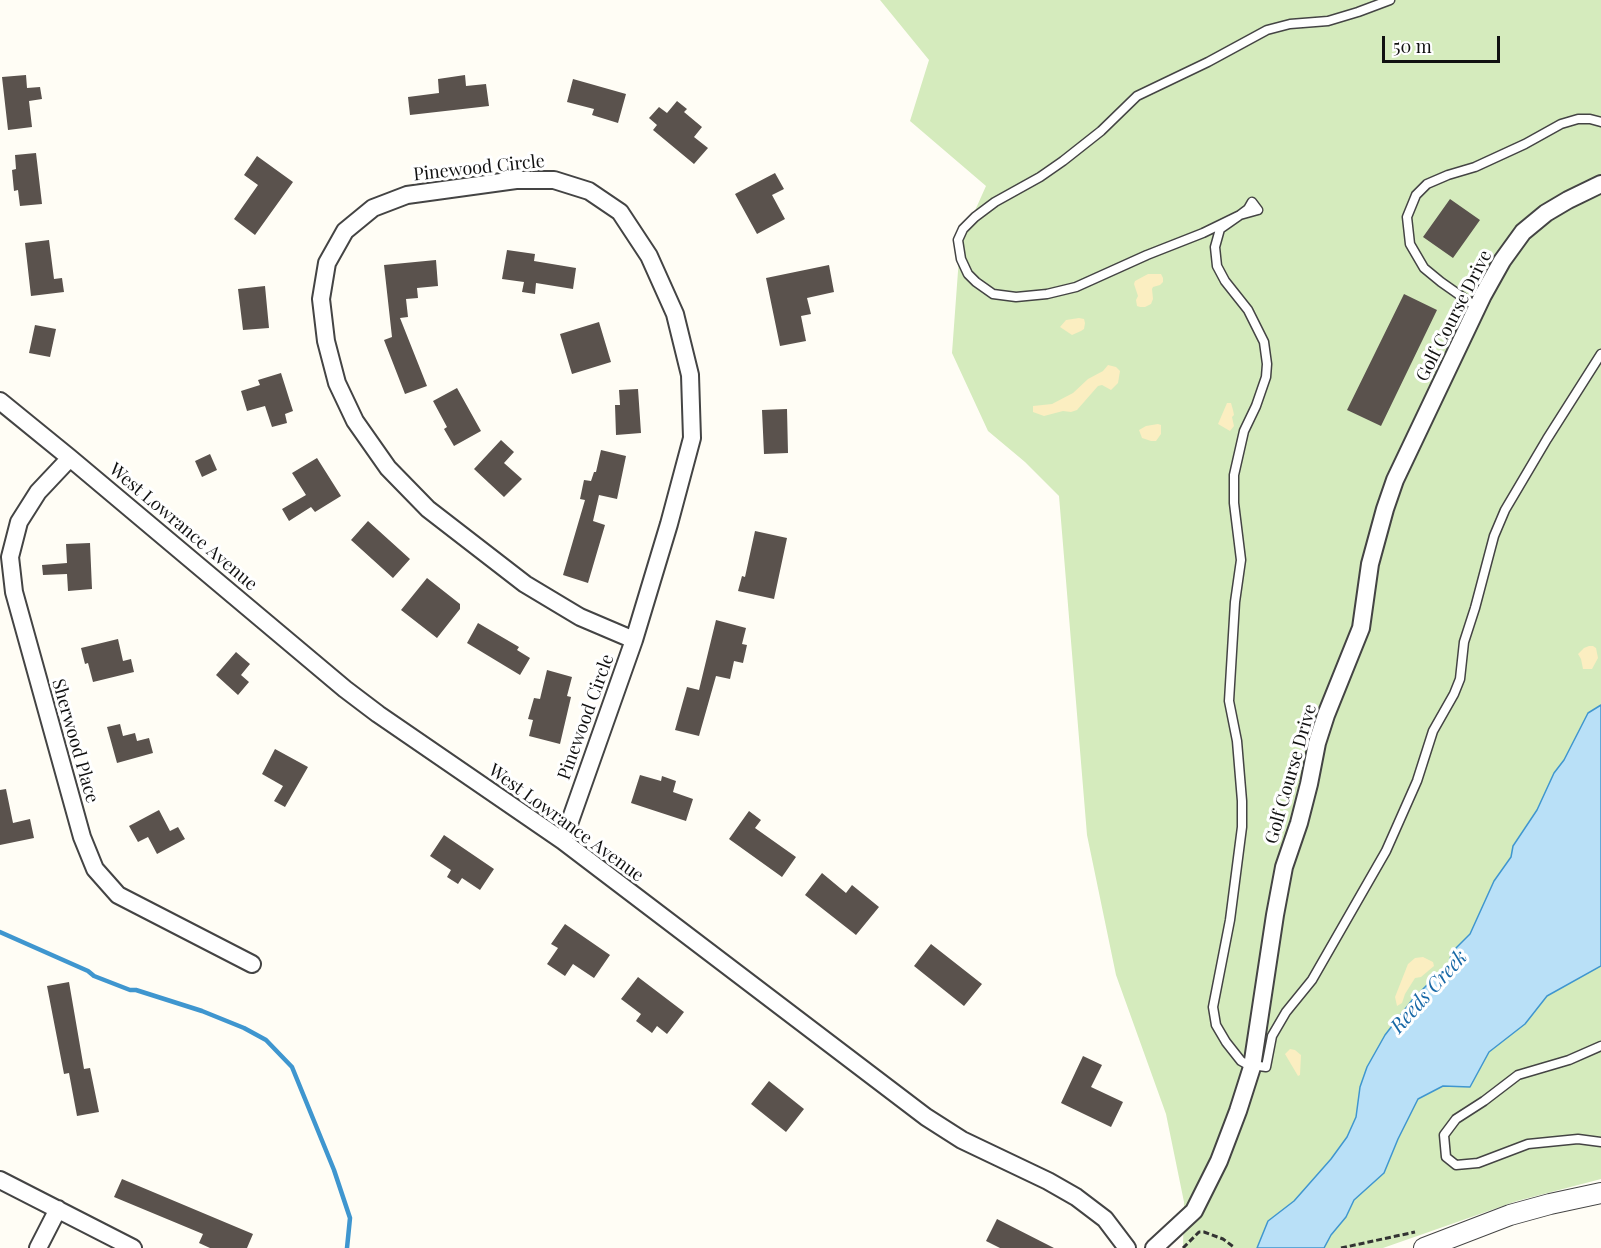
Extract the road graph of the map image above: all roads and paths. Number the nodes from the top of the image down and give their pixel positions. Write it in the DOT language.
graph roads {
  1 [pos="1390,0"];
  2 [pos="1601,122"];
  3 [pos="1601,184"];
  4 [pos="1478,308"];
  5 [pos="1601,354"];
  6 [pos="0,401"];
  7 [pos="70,458"];
  8 [pos="634,640"];
  9 [pos="563,841"];
  10 [pos="252,964"];
  11 [pos="1601,1046"];
  12 [pos="1252,1066"];
  13 [pos="1601,1142"];
  14 [pos="0,1180"];
  15 [pos="1601,1193"];
  16 [pos="58,1209"];
  17 [pos="38,1248"];
  18 [pos="132,1248"];
  19 [pos="1127,1248"];
  20 [pos="1154,1248"];
  21 [pos="1183,1248"];
  22 [pos="1236,1248"];
  23 [pos="1424,1248"];
  1 -- 12 [label="lane"];
  2 -- 4 [label="lane"];
  3 -- 4 [label="street, Golf Course Drive"];
  4 -- 12 [label="street, Golf Course Drive"];
  5 -- 12 [label="lane"];
  6 -- 7 [label="street, West Lowrance Avenue"];
  7 -- 9 [label="street, West Lowrance Avenue"];
  7 -- 10 [label="street, Sherwood Place"];
  8 -- 8 [label="street, Pinewood Circle"];
  8 -- 9 [label="street, Pinewood Circle"];
  9 -- 19 [label="street, West Lowrance Avenue"];
  11 -- 13 [label="lane"];
  12 -- 20 [label="street, Golf Course Drive"];
  14 -- 16 [label="street"];
  15 -- 23 [label="street"];
  16 -- 17 [label="street"];
  16 -- 18 [label="street"];
  21 -- 22 [label="path"];
}
